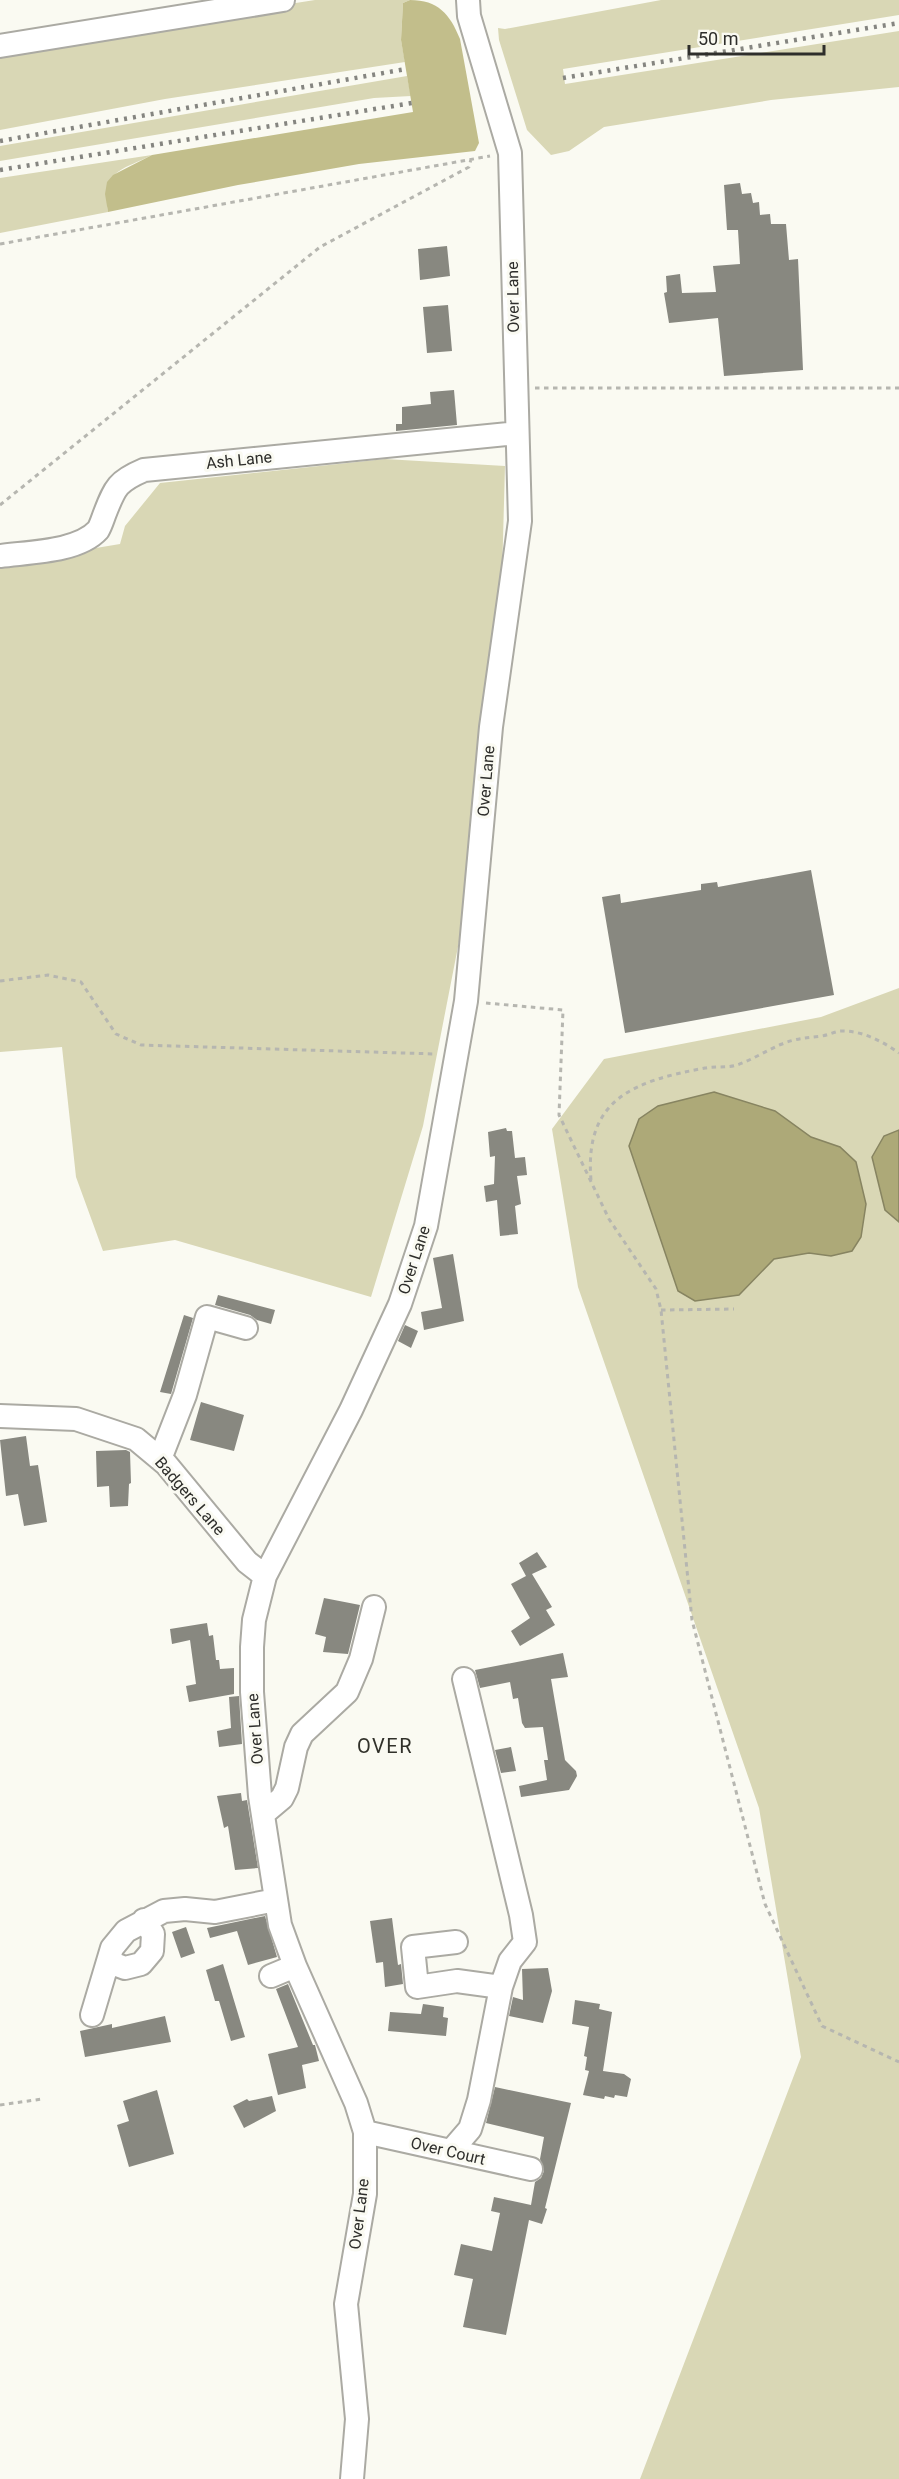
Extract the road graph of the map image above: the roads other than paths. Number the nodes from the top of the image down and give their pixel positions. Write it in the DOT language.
graph roads {
  1 [pos="284,0"];
  2 [pos="468,0"];
  3 [pos="0,46"];
  4 [pos="517,433"];
  5 [pos="0,556"];
  6 [pos="246,1328"];
  7 [pos="0,1416"];
  8 [pos="159,1459"];
  9 [pos="265,1576"];
  10 [pos="374,1607"];
  11 [pos="464,1678"];
  12 [pos="263,1814"];
  13 [pos="276,1900"];
  14 [pos="144,1920"];
  15 [pos="456,1942"];
  16 [pos="109,1962"];
  17 [pos="295,1966"];
  18 [pos="271,1976"];
  19 [pos="501,1987"];
  20 [pos="92,2015"];
  21 [pos="365,2132"];
  22 [pos="451,2151"];
  23 [pos="531,2169"];
  24 [pos="352,2479"];
  1 -- 3 [label="street"];
  2 -- 4 [label="street, Over Lane"];
  4 -- 5 [label="street, Ash Lane"];
  4 -- 9 [label="street, Over Lane"];
  6 -- 8 [label="street"];
  7 -- 8 [label="street, Badgers Lane"];
  8 -- 9 [label="street, Badgers Lane"];
  9 -- 12 [label="street, Over Lane"];
  10 -- 12 [label="street"];
  11 -- 19 [label="street"];
  12 -- 13 [label="street, Over Lane"];
  13 -- 14 [label="street"];
  13 -- 17 [label="street, Over Lane"];
  14 -- 16 [label="street"];
  14 -- 16 [label="street"];
  15 -- 19 [label="street"];
  16 -- 20 [label="street"];
  17 -- 18 [label="street"];
  17 -- 21 [label="street, Over Lane"];
  19 -- 22 [label="street"];
  21 -- 22 [label="street, Over Court"];
  21 -- 24 [label="street, Over Lane"];
  22 -- 23 [label="street, Over Court"];
}
